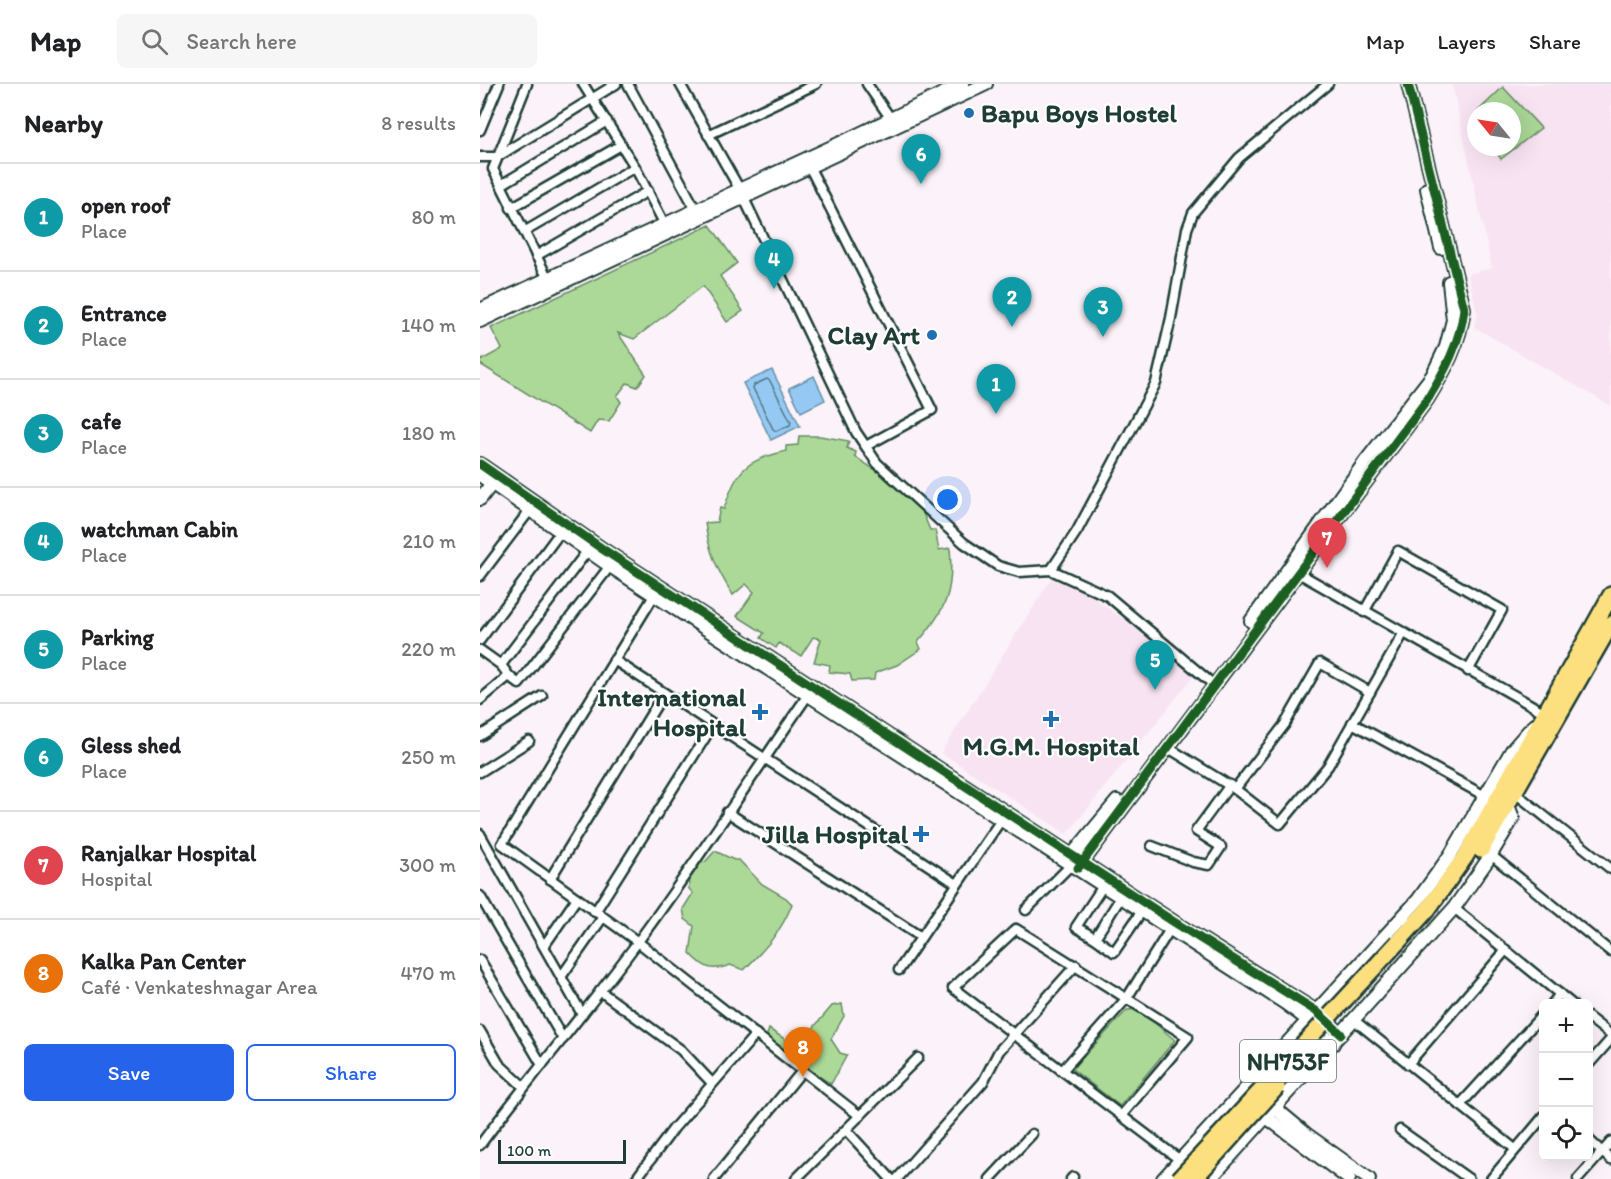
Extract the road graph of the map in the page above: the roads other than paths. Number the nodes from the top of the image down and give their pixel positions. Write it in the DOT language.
graph roads {
  1 [pos="499,84"];
  2 [pos="527,84"];
  3 [pos="583,84"];
  4 [pos="616,84"];
  5 [pos="628,84"];
  6 [pos="680,84"];
  7 [pos="815,84"];
  8 [pos="868,84"];
  9 [pos="963,84"];
  10 [pos="986,84"];
  11 [pos="1328,84"];
  12 [pos="1400,84"];
  13 [pos="1408,84"];
  14 [pos="593,100"];
  15 [pos="607,122"];
  16 [pos="893,123"];
  17 [pos="480,130"];
  18 [pos="708,135"];
  19 [pos="621,145"];
  20 [pos="480,157"];
  21 [pos="497,157"];
  22 [pos="807,164"];
  23 [pos="635,167"];
  24 [pos="501,185"];
  25 [pos="648,191"];
  26 [pos="1432,191"];
  27 [pos="742,194"];
  28 [pos="511,208"];
  29 [pos="696,210"];
  30 [pos="667,229"];
  31 [pos="524,232"];
  32 [pos="536,256"];
  33 [pos="550,283"];
  34 [pos="480,310"];
  35 [pos="480,321"];
  36 [pos="866,446"];
  37 [pos="480,464"];
  38 [pos="480,475"];
  39 [pos="495,480"];
  40 [pos="480,499"];
  41 [pos="530,510"];
  42 [pos="561,531"];
  43 [pos="588,550"];
  44 [pos="610,566"];
  45 [pos="1051,570"];
  46 [pos="1293,570"];
  47 [pos="480,576"];
  48 [pos="654,594"];
  49 [pos="1611,595"];
  50 [pos="1364,612"];
  51 [pos="1611,624"];
  52 [pos="1402,634"];
  53 [pos="480,640"];
  54 [pos="480,650"];
  55 [pos="490,657"];
  56 [pos="614,660"];
  57 [pos="480,664"];
  58 [pos="501,665"];
  59 [pos="1468,671"];
  60 [pos="509,676"];
  61 [pos="1208,680"];
  62 [pos="811,691"];
  63 [pos="1370,692"];
  64 [pos="664,693"];
  65 [pos="542,696"];
  66 [pos="480,700"];
  67 [pos="1545,713"];
  68 [pos="1352,723"];
  69 [pos="713,725"];
  70 [pos="480,736"];
  71 [pos="529,741"];
  72 [pos="1167,747"];
  73 [pos="765,758"];
  74 [pos="480,772"];
  75 [pos="1232,787"];
  76 [pos="1485,796"];
  77 [pos="1507,804"];
  78 [pos="727,812"];
  79 [pos="1001,819"];
  80 [pos="480,834"];
  81 [pos="1152,846"];
  82 [pos="1491,855"];
  83 [pos="1074,863"];
  84 [pos="1611,869"];
  85 [pos="550,879"];
  86 [pos="957,884"];
  87 [pos="1103,886"];
  88 [pos="480,896"];
  89 [pos="1121,897"];
  90 [pos="577,898"];
  91 [pos="1454,908"];
  92 [pos="1026,910"];
  93 [pos="1142,911"];
  94 [pos="595,912"];
  95 [pos="603,917"];
  96 [pos="1172,925"];
  97 [pos="921,937"];
  98 [pos="1095,938"];
  99 [pos="638,942"];
  100 [pos="544,946"];
  101 [pos="1506,950"];
  102 [pos="1611,952"];
  103 [pos="480,960"];
  104 [pos="1076,965"];
  105 [pos="899,970"];
  106 [pos="561,977"];
  107 [pos="600,991"];
  108 [pos="1560,994"];
  109 [pos="1127,998"];
  110 [pos="1556,999"];
  111 [pos="1566,999"];
  112 [pos="582,1014"];
  113 [pos="1312,1016"];
  114 [pos="1539,1018"];
  115 [pos="1354,1020"];
  116 [pos="1593,1021"];
  117 [pos="480,1031"];
  118 [pos="756,1034"];
  119 [pos="1013,1035"];
  120 [pos="1611,1035"];
  121 [pos="563,1039"];
  122 [pos="1337,1039"];
  123 [pos="1611,1040"];
  124 [pos="918,1058"];
  125 [pos="1593,1060"];
  126 [pos="1408,1064"];
  127 [pos="542,1065"];
  128 [pos="802,1071"];
  129 [pos="1062,1071"];
  130 [pos="712,1083"];
  131 [pos="1248,1086"];
  132 [pos="524,1087"];
  133 [pos="1239,1096"];
  134 [pos="1460,1105"];
  135 [pos="1270,1113"];
  136 [pos="860,1116"];
  137 [pos="1121,1116"];
  138 [pos="1539,1122"];
  139 [pos="846,1130"];
  140 [pos="1400,1130"];
  141 [pos="1032,1134"];
  142 [pos="1593,1143"];
  143 [pos="1611,1143"];
  144 [pos="480,1144"];
  145 [pos="1515,1149"];
  146 [pos="1602,1152"];
  147 [pos="1180,1160"];
  148 [pos="1611,1160"];
  149 [pos="636,1179"];
  150 [pos="714,1179"];
  151 [pos="796,1179"];
  152 [pos="891,1179"];
  153 [pos="897,1179"];
  154 [pos="990,1179"];
  155 [pos="1163,1179"];
  156 [pos="1179,1179"];
  157 [pos="1194,1179"];
  158 [pos="1210,1179"];
  159 [pos="1349,1179"];
  160 [pos="1369,1179"];
  161 [pos="1469,1179"];
  162 [pos="1491,1179"];
  163 [pos="1578,1179"];
  1 -- 17 [label="street"];
  2 -- 21 [label="street"];
  3 -- 14 [label="street"];
  4 -- 14 [label="street"];
  5 -- 29 [label="street"];
  6 -- 18 [label="street"];
  7 -- 18 [label="street"];
  8 -- 16 [label="street"];
  9 -- 16 [label="street"];
  10 -- 16 [label="street"];
  11 -- 45 [label="street"];
  12 -- 26 [label="street"];
  13 -- 26 [label="street"];
  14 -- 15 [label="street"];
  14 -- 21 [label="street"];
  15 -- 19 [label="street"];
  15 -- 24 [label="street"];
  16 -- 22 [label="street"];
  18 -- 27 [label="street"];
  19 -- 23 [label="street"];
  19 -- 28 [label="street"];
  20 -- 21 [label="street"];
  21 -- 24 [label="street"];
  22 -- 27 [label="street"];
  22 -- 36 [label="street"];
  23 -- 25 [label="street"];
  23 -- 31 [label="street"];
  24 -- 28 [label="street"];
  25 -- 30 [label="street"];
  25 -- 32 [label="street"];
  26 -- 46 [label="street"];
  27 -- 29 [label="street"];
  27 -- 30 [label="street"];
  27 -- 36 [label="street"];
  28 -- 31 [label="street"];
  29 -- 30 [label="street"];
  30 -- 33 [label="street"];
  31 -- 32 [label="street"];
  32 -- 33 [label="street"];
  33 -- 34 [label="street"];
  33 -- 35 [label="street"];
  36 -- 45 [label="street"];
  37 -- 39 [label="street"];
  38 -- 39 [label="street"];
  39 -- 40 [label="street"];
  39 -- 41 [label="street"];
  39 -- 62 [label="street"];
  41 -- 42 [label="street"];
  41 -- 47 [label="street"];
  42 -- 43 [label="street"];
  42 -- 53 [label="street"];
  43 -- 44 [label="street"];
  43 -- 58 [label="street"];
  44 -- 48 [label="street"];
  44 -- 60 [label="street"];
  45 -- 61 [label="street"];
  46 -- 50 [label="street"];
  46 -- 61 [label="street"];
  46 -- 72 [label="street"];
  48 -- 56 [label="street"];
  48 -- 62 [label="street"];
  49 -- 67 [label="highway, NH753F"];
  50 -- 52 [label="street"];
  50 -- 59 [label="street"];
  51 -- 77 [label="highway, NH753F"];
  52 -- 59 [label="street"];
  52 -- 63 [label="street"];
  54 -- 55 [label="street"];
  55 -- 57 [label="street"];
  55 -- 58 [label="street"];
  56 -- 64 [label="street"];
  56 -- 85 [label="street"];
  58 -- 60 [label="street"];
  59 -- 67 [label="street"];
  60 -- 66 [label="street"];
  61 -- 83 [label="street"];
  62 -- 73 [label="street"];
  62 -- 79 [label="street"];
  62 -- 83 [label="street"];
  63 -- 68 [label="street"];
  63 -- 75 [label="street"];
  64 -- 69 [label="street"];
  64 -- 85 [label="street"];
  65 -- 70 [label="street"];
  67 -- 76 [label="street"];
  67 -- 156 [label="highway, NH753F, bridge"];
  68 -- 75 [label="street"];
  68 -- 76 [label="street"];
  69 -- 73 [label="street"];
  69 -- 94 [label="street"];
  71 -- 74 [label="street"];
  72 -- 75 [label="street"];
  72 -- 83 [label="street"];
  73 -- 78 [label="street"];
  73 -- 86 [label="street"];
  75 -- 81 [label="street"];
  76 -- 113 [label="street"];
  77 -- 82 [label="street"];
  77 -- 84 [label="street"];
  77 -- 157 [label="highway, NH753F, bridge"];
  78 -- 97 [label="street"];
  78 -- 99 [label="street"];
  79 -- 83 [label="street"];
  79 -- 86 [label="street"];
  80 -- 100 [label="street"];
  82 -- 91 [label="street"];
  82 -- 102 [label="street"];
  83 -- 87 [label="street"];
  83 -- 92 [label="street"];
  83 -- 96 [label="street"];
  85 -- 90 [label="street"];
  86 -- 97 [label="street"];
  87 -- 89 [label="street"];
  87 -- 98 [label="street"];
  88 -- 121 [label="street"];
  89 -- 93 [label="street"];
  89 -- 98 [label="street"];
  90 -- 94 [label="street"];
  90 -- 100 [label="street"];
  91 -- 101 [label="street"];
  91 -- 115 [label="street"];
  93 -- 96 [label="street"];
  93 -- 98 [label="street"];
  94 -- 95 [label="street"];
  95 -- 99 [label="street"];
  95 -- 106 [label="street"];
  96 -- 109 [label="street"];
  96 -- 113 [label="street"];
  97 -- 105 [label="street"];
  99 -- 107 [label="street"];
  99 -- 118 [label="street"];
  100 -- 106 [label="street"];
  101 -- 108 [label="street"];
  101 -- 126 [label="street"];
  103 -- 127 [label="street"];
  104 -- 109 [label="street"];
  104 -- 119 [label="street"];
  104 -- 119 [label="street"];
  106 -- 112 [label="street"];
  107 -- 112 [label="street"];
  107 -- 130 [label="street"];
  108 -- 110 [label="street"];
  108 -- 111 [label="street"];
  109 -- 129 [label="street"];
  109 -- 137 [label="street"];
  112 -- 121 [label="street"];
  113 -- 122 [label="street"];
  113 -- 131 [label="street"];
  114 -- 134 [label="street"];
  115 -- 122 [label="street"];
  115 -- 126 [label="street"];
  116 -- 120 [label="street"];
  117 -- 132 [label="street"];
  118 -- 128 [label="street"];
  118 -- 130 [label="street"];
  119 -- 129 [label="street"];
  119 -- 153 [label="street"];
  121 -- 127 [label="street"];
  122 -- 135 [label="street"];
  123 -- 125 [label="street"];
  124 -- 136 [label="street"];
  126 -- 134 [label="street"];
  127 -- 132 [label="street"];
  128 -- 136 [label="street"];
  128 -- 150 [label="street"];
  129 -- 137 [label="street"];
  130 -- 149 [label="street"];
  131 -- 133 [label="street"];
  131 -- 135 [label="street"];
  132 -- 144 [label="street"];
  133 -- 135 [label="street"];
  133 -- 147 [label="street"];
  134 -- 145 [label="street"];
  135 -- 158 [label="street"];
  135 -- 159 [label="street"];
  135 -- 160 [label="street"];
  136 -- 139 [label="street"];
  137 -- 147 [label="street"];
  138 -- 145 [label="street"];
  139 -- 151 [label="street"];
  139 -- 152 [label="street"];
  140 -- 161 [label="street"];
  141 -- 154 [label="street"];
  142 -- 146 [label="street"];
  143 -- 146 [label="street"];
  145 -- 162 [label="street"];
  146 -- 148 [label="street"];
  146 -- 163 [label="street"];
  147 -- 155 [label="street"];
}
